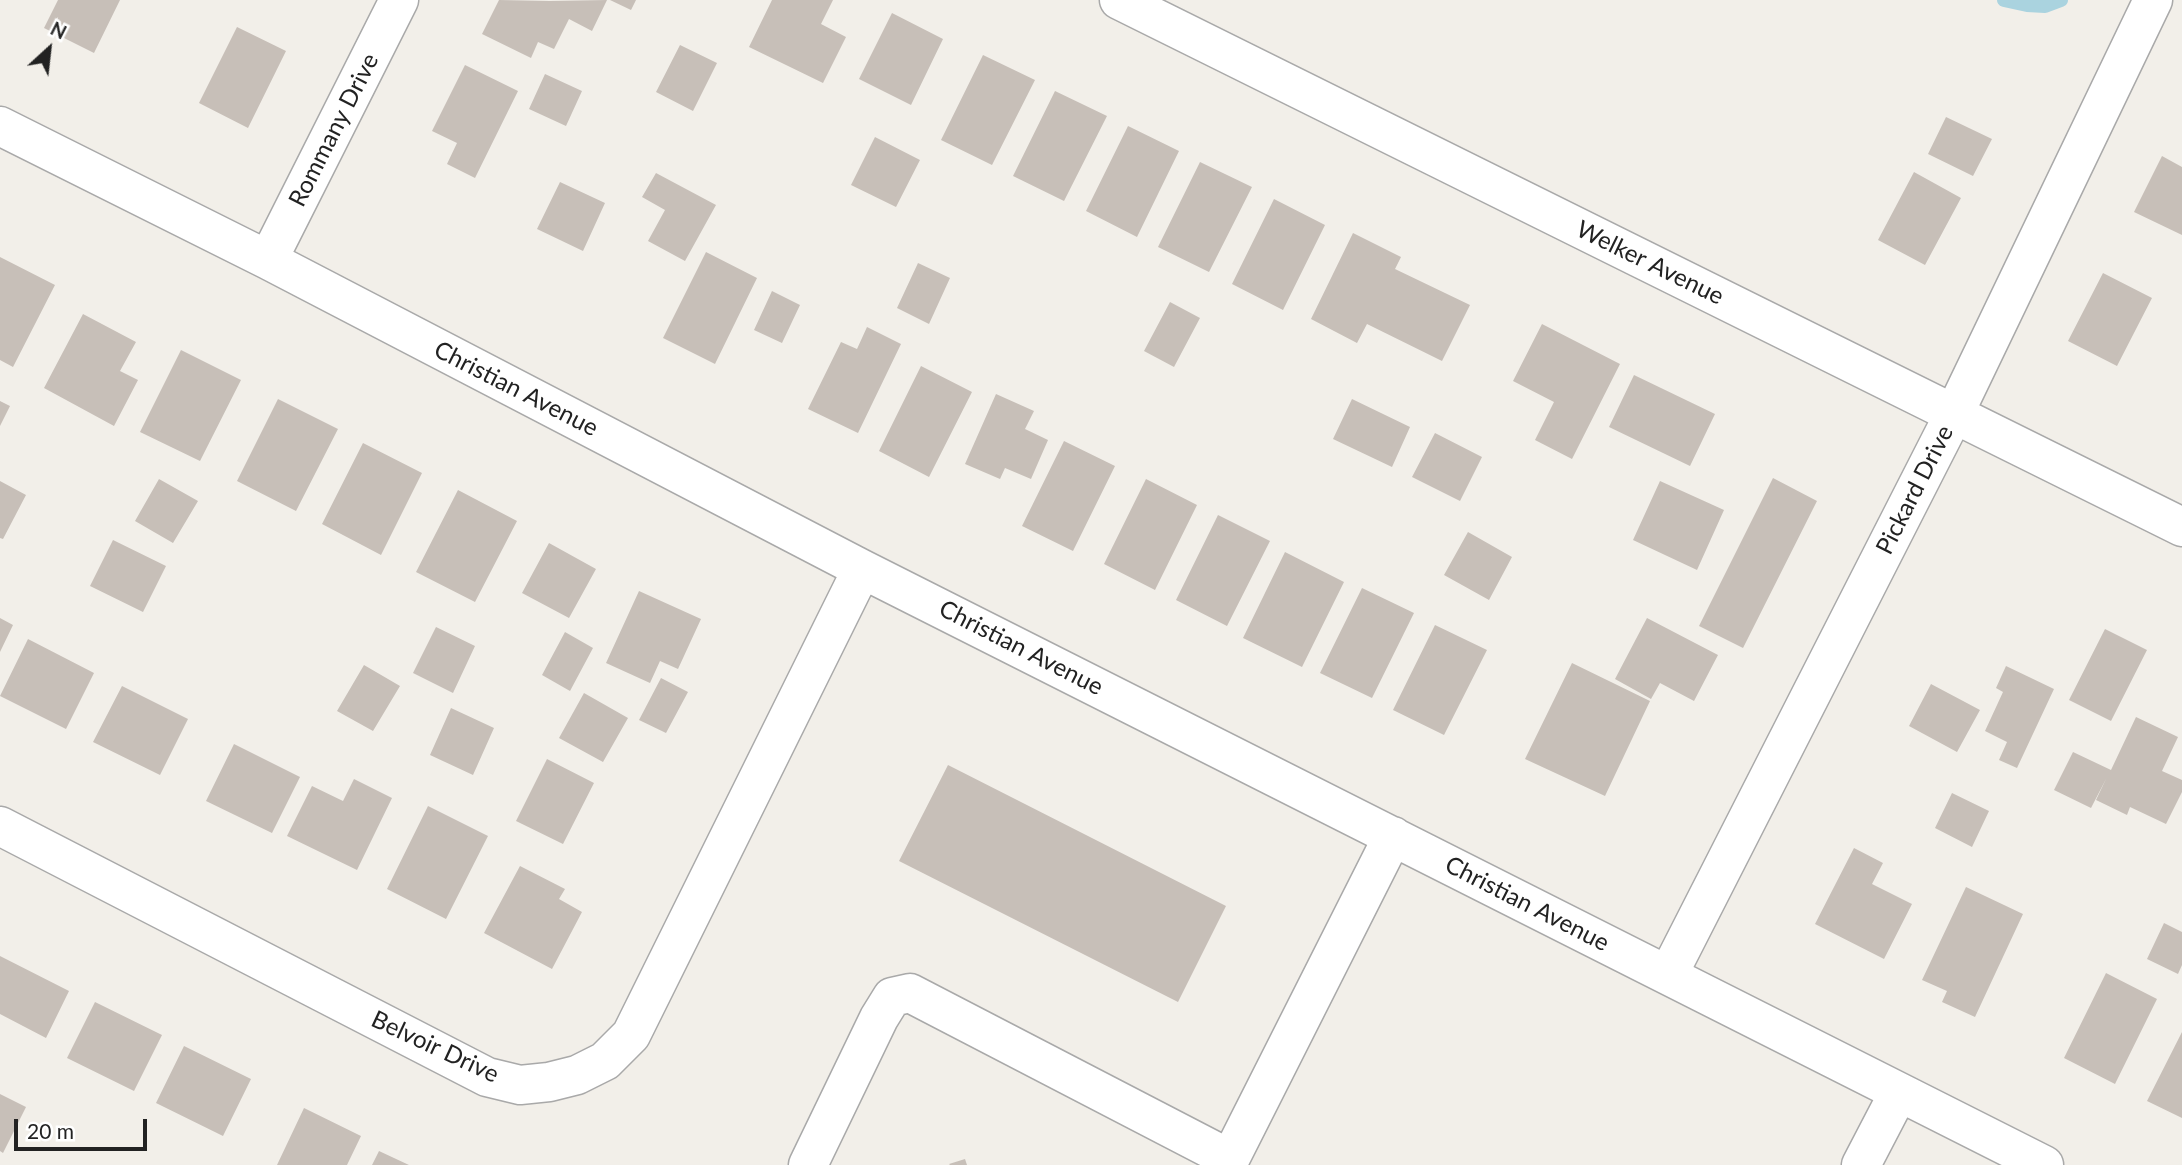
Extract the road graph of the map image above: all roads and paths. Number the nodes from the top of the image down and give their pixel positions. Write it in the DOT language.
graph roads {
  1 [pos="399,0"];
  2 [pos="1119,0"];
  3 [pos="2152,0"];
  4 [pos="0,125"];
  5 [pos="268,260"];
  6 [pos="1954,414"];
  7 [pos="2182,527"];
  8 [pos="862,569"];
  9 [pos="0,826"];
  10 [pos="1393,836"];
  11 [pos="1668,975"];
  12 [pos="1899,1092"];
  13 [pos="1228,1162"];
  14 [pos="808,1165"];
  15 [pos="1861,1165"];
  16 [pos="2044,1165"];
  1 -- 5 [label="street, Rommany Drive"];
  2 -- 6 [label="street, Welker Avenue"];
  3 -- 6 [label="street, Pickard Drive"];
  4 -- 5 [label="street, Christian Avenue"];
  5 -- 8 [label="street, Christian Avenue"];
  6 -- 7 [label="street, Welker Avenue"];
  6 -- 11 [label="street, Pickard Drive"];
  8 -- 9 [label="street, Belvoir Drive"];
  8 -- 10 [label="street, Christian Avenue"];
  10 -- 11 [label="street, Christian Avenue"];
  10 -- 13 [label="street"];
  11 -- 12 [label="street, Christian Avenue"];
  12 -- 15 [label="street"];
  12 -- 16 [label="street, Christian Avenue"];
  13 -- 14 [label="street"];
}
